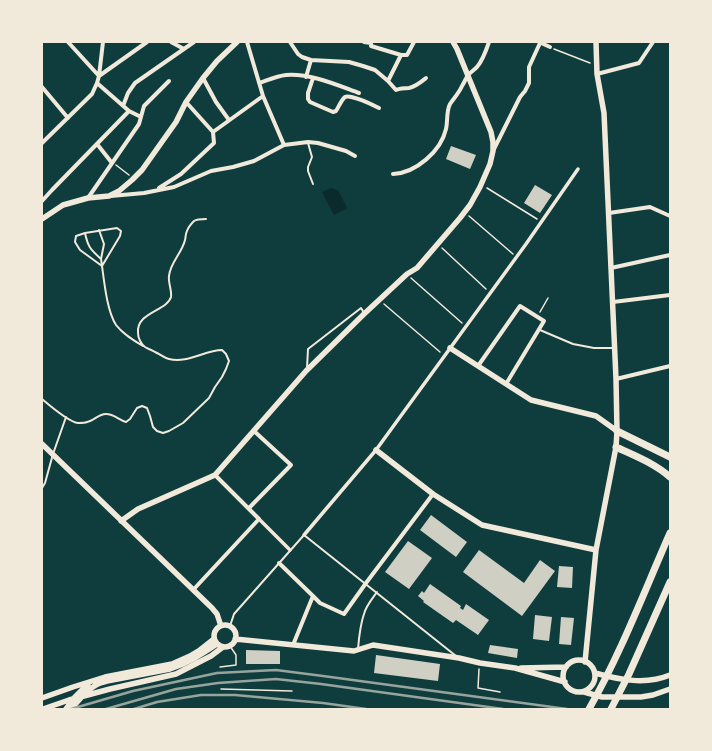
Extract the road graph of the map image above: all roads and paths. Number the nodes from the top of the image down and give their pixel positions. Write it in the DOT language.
graph roads {
  1 [pos="68,42"];
  2 [pos="103,42"];
  3 [pos="147,42"];
  4 [pos="171,42"];
  5 [pos="194,42"];
  6 [pos="236,42"];
  7 [pos="247,42"];
  8 [pos="290,42"];
  9 [pos="364,42"];
  10 [pos="414,42"];
  11 [pos="453,42"];
  12 [pos="490,42"];
  13 [pos="539,42"];
  14 [pos="596,42"];
  15 [pos="653,42"];
  16 [pos="550,47"];
  17 [pos="184,49"];
  18 [pos="401,55"];
  19 [pos="311,60"];
  20 [pos="597,65"];
  21 [pos="597,74"];
  22 [pos="99,76"];
  23 [pos="468,76"];
  24 [pos="306,77"];
  25 [pos="203,78"];
  26 [pos="313,78"];
  27 [pos="426,78"];
  28 [pos="169,81"];
  29 [pos="388,81"];
  30 [pos="98,83"];
  31 [pos="259,83"];
  32 [pos="42,87"];
  33 [pos="359,93"];
  34 [pos="263,96"];
  35 [pos="186,102"];
  36 [pos="123,106"];
  37 [pos="379,108"];
  38 [pos="129,111"];
  39 [pos="141,117"];
  40 [pos="68,118"];
  41 [pos="230,120"];
  42 [pos="212,132"];
  43 [pos="308,142"];
  44 [pos="42,143"];
  45 [pos="97,144"];
  46 [pos="284,145"];
  47 [pos="493,151"];
  48 [pos="355,156"];
  49 [pos="112,163"];
  50 [pos="578,169"];
  51 [pos="393,174"];
  52 [pos="134,178"];
  53 [pos="313,184"];
  54 [pos="481,185"];
  55 [pos="154,191"];
  56 [pos="109,196"];
  57 [pos="88,198"];
  58 [pos="42,201"];
  59 [pos="464,212"];
  60 [pos="609,214"];
  61 [pos="670,216"];
  62 [pos="42,219"];
  63 [pos="206,219"];
  64 [pos="542,222"];
  65 [pos="99,230"];
  66 [pos="85,233"];
  67 [pos="437,244"];
  68 [pos="670,255"];
  69 [pos="517,257"];
  70 [pos="101,259"];
  71 [pos="102,266"];
  72 [pos="611,268"];
  73 [pos="407,274"];
  74 [pos="490,293"];
  75 [pos="670,295"];
  76 [pos="548,298"];
  77 [pos="379,300"];
  78 [pos="613,302"];
  79 [pos="364,314"];
  80 [pos="537,316"];
  81 [pos="466,326"];
  82 [pos="539,329"];
  83 [pos="144,346"];
  84 [pos="450,348"];
  85 [pos="615,348"];
  86 [pos="444,356"];
  87 [pos="478,366"];
  88 [pos="670,366"];
  89 [pos="306,371"];
  90 [pos="616,379"];
  91 [pos="506,384"];
  92 [pos="42,399"];
  93 [pos="66,417"];
  94 [pos="254,431"];
  95 [pos="617,431"];
  96 [pos="42,444"];
  97 [pos="616,447"];
  98 [pos="376,450"];
  99 [pos="53,454"];
  100 [pos="670,457"];
  101 [pos="215,475"];
  102 [pos="670,477"];
  103 [pos="42,488"];
  104 [pos="433,494"];
  105 [pos="248,508"];
  106 [pos="259,519"];
  107 [pos="121,521"];
  108 [pos="670,533"];
  109 [pos="304,534"];
  110 [pos="290,550"];
  111 [pos="596,550"];
  112 [pos="279,562"];
  113 [pos="670,582"];
  114 [pos="366,583"];
  115 [pos="194,589"];
  116 [pos="377,592"];
  117 [pos="313,596"];
  118 [pos="221,626"];
  119 [pos="230,626"];
  120 [pos="235,639"];
  121 [pos="218,643"];
  122 [pos="293,645"];
  123 [pos="230,646"];
  124 [pos="358,650"];
  125 [pos="459,658"];
  126 [pos="585,662"];
  127 [pos="480,663"];
  128 [pos="220,667"];
  129 [pos="566,667"];
  130 [pos="515,668"];
  131 [pos="595,674"];
  132 [pos="670,675"];
  133 [pos="565,682"];
  134 [pos="91,685"];
  135 [pos="670,688"];
  136 [pos="221,689"];
  137 [pos="292,691"];
  138 [pos="500,692"];
  139 [pos="584,692"];
  140 [pos="42,698"];
  141 [pos="43,709"];
  142 [pos="66,709"];
  143 [pos="71,709"];
  144 [pos="589,709"];
  145 [pos="611,709"];
  1 -- 22 [label="street"];
  2 -- 22 [label="street"];
  3 -- 22 [label="street"];
  4 -- 17 [label="street"];
  5 -- 17 [label="street"];
  6 -- 25 [label="street"];
  7 -- 31 [label="street"];
  8 -- 19 [label="street"];
  9 -- 18 [label="street"];
  10 -- 18 [label="street"];
  11 -- 23 [label="street"];
  12 -- 23 [label="street"];
  13 -- 16 [label="street"];
  13 -- 47 [label="street"];
  14 -- 20 [label="street"];
  15 -- 21 [label="street"];
  16 -- 20 [label="path"];
  17 -- 36 [label="street"];
  18 -- 29 [label="street"];
  19 -- 24 [label="street"];
  19 -- 29 [label="street"];
  20 -- 21 [label="street"];
  21 -- 60 [label="street"];
  22 -- 30 [label="street"];
  23 -- 47 [label="street"];
  23 -- 51 [label="street"];
  24 -- 26 [label="street"];
  24 -- 31 [label="street"];
  25 -- 35 [label="street"];
  25 -- 41 [label="street"];
  26 -- 33 [label="street"];
  26 -- 37 [label="street"];
  27 -- 29 [label="street"];
  28 -- 39 [label="street"];
  30 -- 36 [label="street"];
  30 -- 40 [label="street"];
  31 -- 34 [label="street"];
  32 -- 40 [label="street"];
  34 -- 41 [label="street"];
  34 -- 46 [label="street"];
  35 -- 42 [label="street"];
  35 -- 52 [label="street"];
  36 -- 38 [label="street"];
  38 -- 39 [label="street"];
  38 -- 45 [label="street"];
  39 -- 49 [label="street"];
  40 -- 44 [label="street"];
  41 -- 42 [label="street"];
  42 -- 55 [label="street"];
  43 -- 46 [label="street"];
  43 -- 48 [label="street"];
  43 -- 53 [label="lane"];
  45 -- 49 [label="street"];
  45 -- 58 [label="street"];
  46 -- 55 [label="street"];
  47 -- 54 [label="street"];
  49 -- 52 [label="path"];
  49 -- 57 [label="street"];
  50 -- 64 [label="street"];
  52 -- 56 [label="street"];
  54 -- 59 [label="street"];
  54 -- 64 [label="path"];
  55 -- 56 [label="street"];
  56 -- 57 [label="street"];
  57 -- 62 [label="street"];
  59 -- 67 [label="street"];
  59 -- 69 [label="path"];
  60 -- 61 [label="street"];
  60 -- 72 [label="street"];
  63 -- 83 [label="lane"];
  64 -- 69 [label="street"];
  65 -- 66 [label="lane"];
  65 -- 70 [label="lane"];
  65 -- 71 [label="lane"];
  66 -- 70 [label="lane"];
  66 -- 71 [label="lane"];
  67 -- 73 [label="street"];
  67 -- 74 [label="path"];
  68 -- 72 [label="street"];
  69 -- 74 [label="street"];
  70 -- 71 [label="lane"];
  71 -- 83 [label="lane"];
  72 -- 78 [label="street"];
  73 -- 77 [label="street"];
  73 -- 81 [label="path"];
  74 -- 81 [label="street"];
  75 -- 78 [label="street"];
  76 -- 80 [label="path"];
  77 -- 79 [label="street"];
  77 -- 86 [label="path"];
  78 -- 85 [label="street"];
  79 -- 89 [label="street"];
  79 -- 89 [label="lane"];
  80 -- 82 [label="street"];
  80 -- 87 [label="street"];
  81 -- 84 [label="street"];
  82 -- 85 [label="lane"];
  82 -- 91 [label="street"];
  83 -- 93 [label="lane"];
  84 -- 86 [label="street"];
  84 -- 87 [label="street"];
  85 -- 90 [label="street"];
  86 -- 98 [label="street"];
  87 -- 91 [label="street"];
  88 -- 90 [label="street"];
  89 -- 94 [label="street"];
  90 -- 95 [label="street"];
  91 -- 95 [label="street"];
  92 -- 93 [label="lane"];
  93 -- 99 [label="lane"];
  94 -- 101 [label="street"];
  94 -- 105 [label="street"];
  95 -- 97 [label="street"];
  95 -- 100 [label="highway"];
  96 -- 99 [label="street"];
  97 -- 102 [label="highway"];
  97 -- 111 [label="street"];
  98 -- 104 [label="street"];
  98 -- 109 [label="street"];
  99 -- 103 [label="lane"];
  99 -- 107 [label="street"];
  101 -- 105 [label="street"];
  101 -- 107 [label="street"];
  104 -- 111 [label="street"];
  104 -- 114 [label="street"];
  105 -- 106 [label="street"];
  106 -- 110 [label="street"];
  106 -- 115 [label="street"];
  107 -- 115 [label="street"];
  108 -- 144 [label="highway"];
  109 -- 110 [label="lane"];
  109 -- 114 [label="lane"];
  110 -- 112 [label="lane"];
  111 -- 126 [label="street"];
  112 -- 117 [label="street"];
  112 -- 119 [label="lane"];
  113 -- 145 [label="highway"];
  114 -- 116 [label="lane"];
  114 -- 117 [label="street"];
  115 -- 118 [label="street"];
  116 -- 124 [label="lane"];
  116 -- 125 [label="lane"];
  117 -- 122 [label="street"];
  118 -- 119 [label="street"];
  118 -- 121 [label="street"];
  119 -- 120 [label="street"];
  120 -- 122 [label="street"];
  120 -- 123 [label="street"];
  121 -- 123 [label="street"];
  121 -- 134 [label="street"];
  121 -- 141 [label="street"];
  122 -- 124 [label="street"];
  123 -- 128 [label="path"];
  124 -- 125 [label="street"];
  125 -- 127 [label="street"];
  126 -- 129 [label="street"];
  126 -- 131 [label="street"];
  127 -- 130 [label="street"];
  127 -- 138 [label="path"];
  129 -- 130 [label="street"];
  129 -- 133 [label="street"];
  130 -- 133 [label="street"];
  131 -- 132 [label="street"];
  131 -- 139 [label="street"];
  133 -- 139 [label="street"];
  134 -- 140 [label="street"];
  134 -- 142 [label="street"];
  134 -- 143 [label="street"];
  135 -- 139 [label="street"];
  136 -- 137 [label="path"];
}
